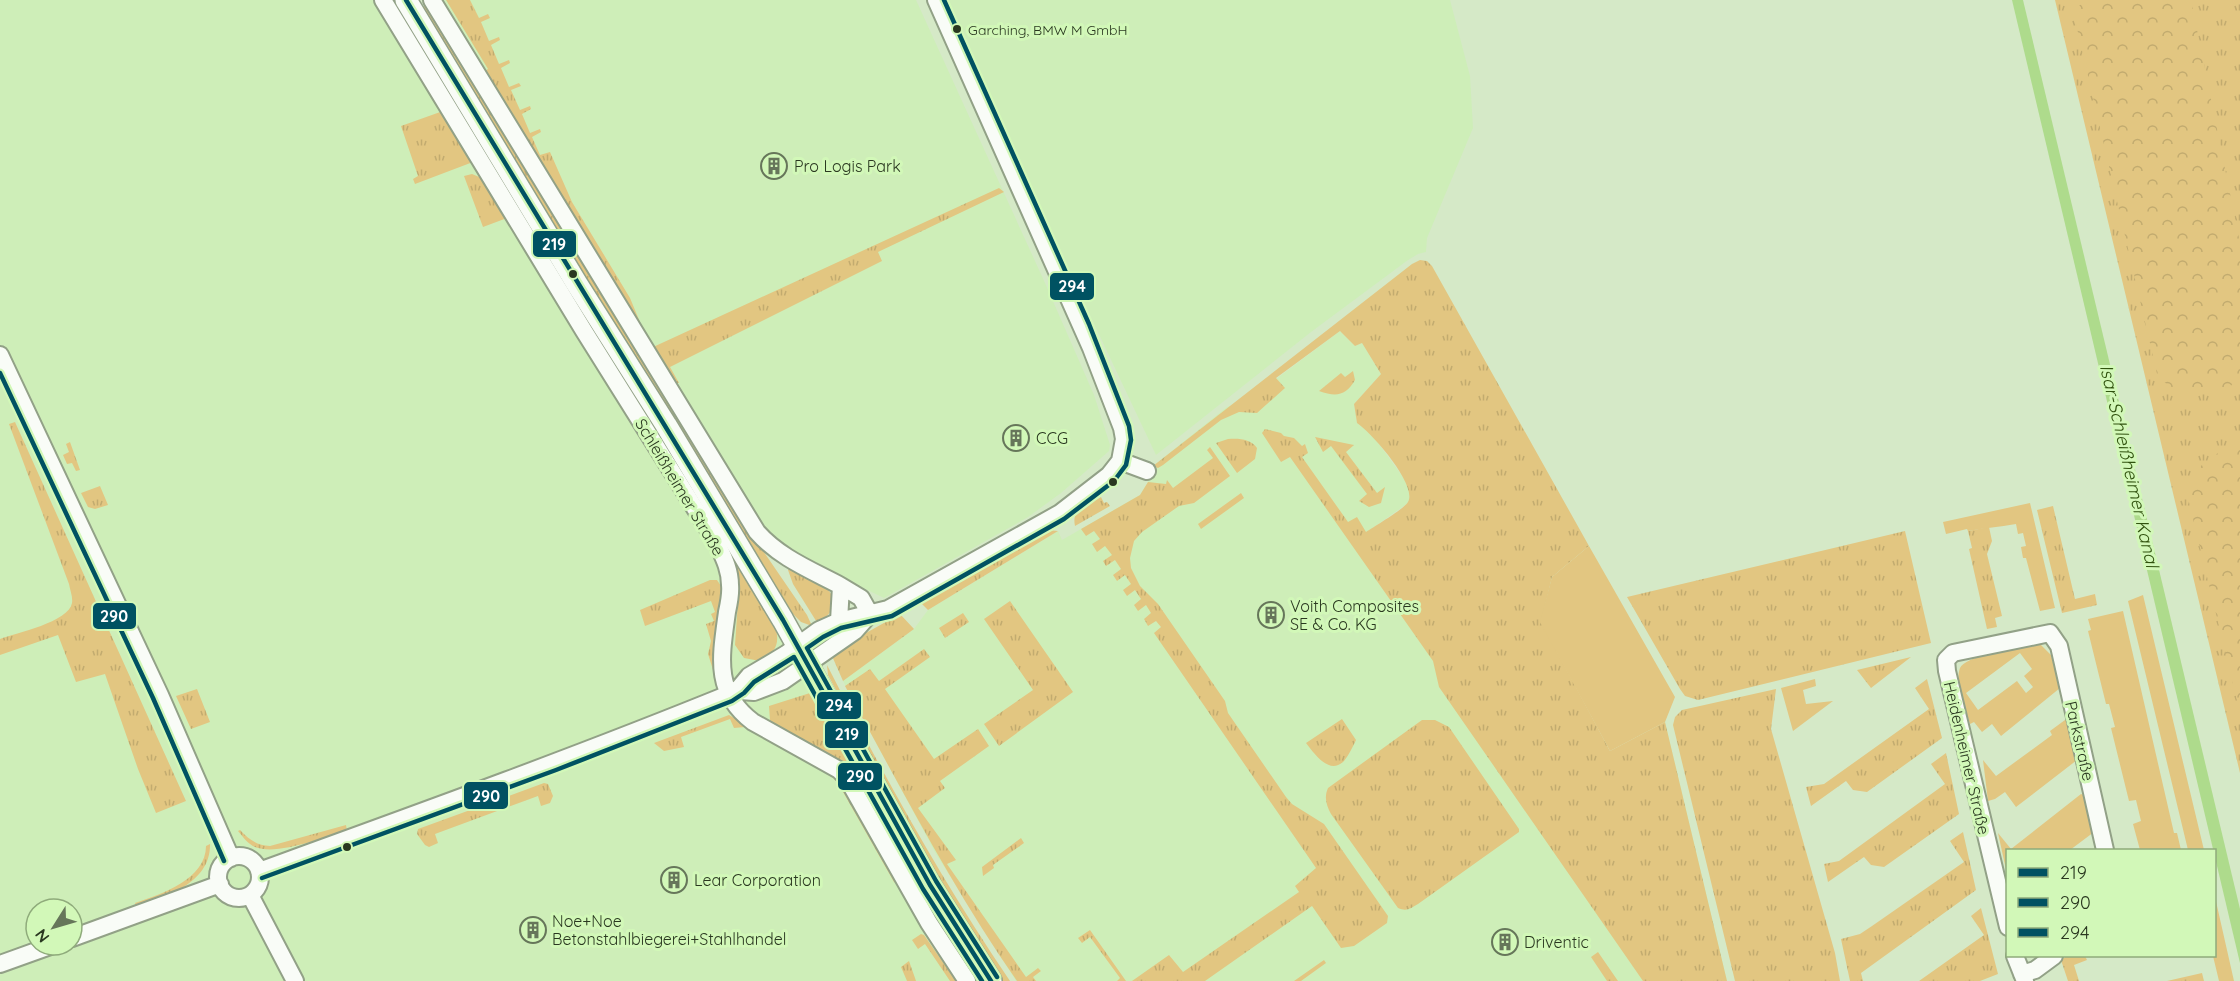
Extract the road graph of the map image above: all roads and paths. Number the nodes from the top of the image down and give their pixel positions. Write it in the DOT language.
graph roads {
  1 [pos="383,0"];
  2 [pos="406,0"];
  3 [pos="432,0"];
  4 [pos="936,0"];
  5 [pos="0,355"];
  6 [pos="1120,461"];
  7 [pos="1147,471"];
  8 [pos="839,585"];
  9 [pos="870,615"];
  10 [pos="839,621"];
  11 [pos="2050,633"];
  12 [pos="797,646"];
  13 [pos="808,666"];
  14 [pos="729,694"];
  15 [pos="2105,849"];
  16 [pos="231,858"];
  17 [pos="259,871"];
  18 [pos="220,884"];
  19 [pos="250,895"];
  20 [pos="2006,923"];
  21 [pos="84,934"];
  22 [pos="24,955"];
  23 [pos="2016,957"];
  24 [pos="2053,957"];
  25 [pos="0,964"];
  26 [pos="2024,977"];
  27 [pos="295,981"];
  28 [pos="967,981"];
  29 [pos="991,981"];
  1 -- 14 [label="street, Schleißheimer Straße"];
  2 -- 12 [label="main road, Schleißheimer Straße"];
  3 -- 8 [label="street"];
  4 -- 6 [label="street"];
  5 -- 16 [label="street"];
  6 -- 7 [label="street"];
  6 -- 9 [label="street"];
  8 -- 9 [label="street"];
  8 -- 10 [label="street"];
  9 -- 10 [label="street"];
  9 -- 13 [label="street"];
  10 -- 12 [label="street"];
  11 -- 15 [label="street, Parkstraße"];
  11 -- 20 [label="street, Heidenheimer Straße"];
  12 -- 13 [label="main road, Schleißheimer Straße"];
  12 -- 14 [label="street"];
  13 -- 14 [label="street"];
  13 -- 29 [label="main road, Schleißheimer Straße"];
  14 -- 17 [label="street"];
  14 -- 28 [label="street, Schleißheimer Straße"];
  16 -- 17 [label="street"];
  16 -- 18 [label="street"];
  17 -- 19 [label="street"];
  18 -- 19 [label="street"];
  18 -- 21 [label="street"];
  19 -- 27 [label="street"];
  22 -- 25 [label="street"];
  23 -- 26 [label="street"];
  24 -- 26 [label="street"];
}
